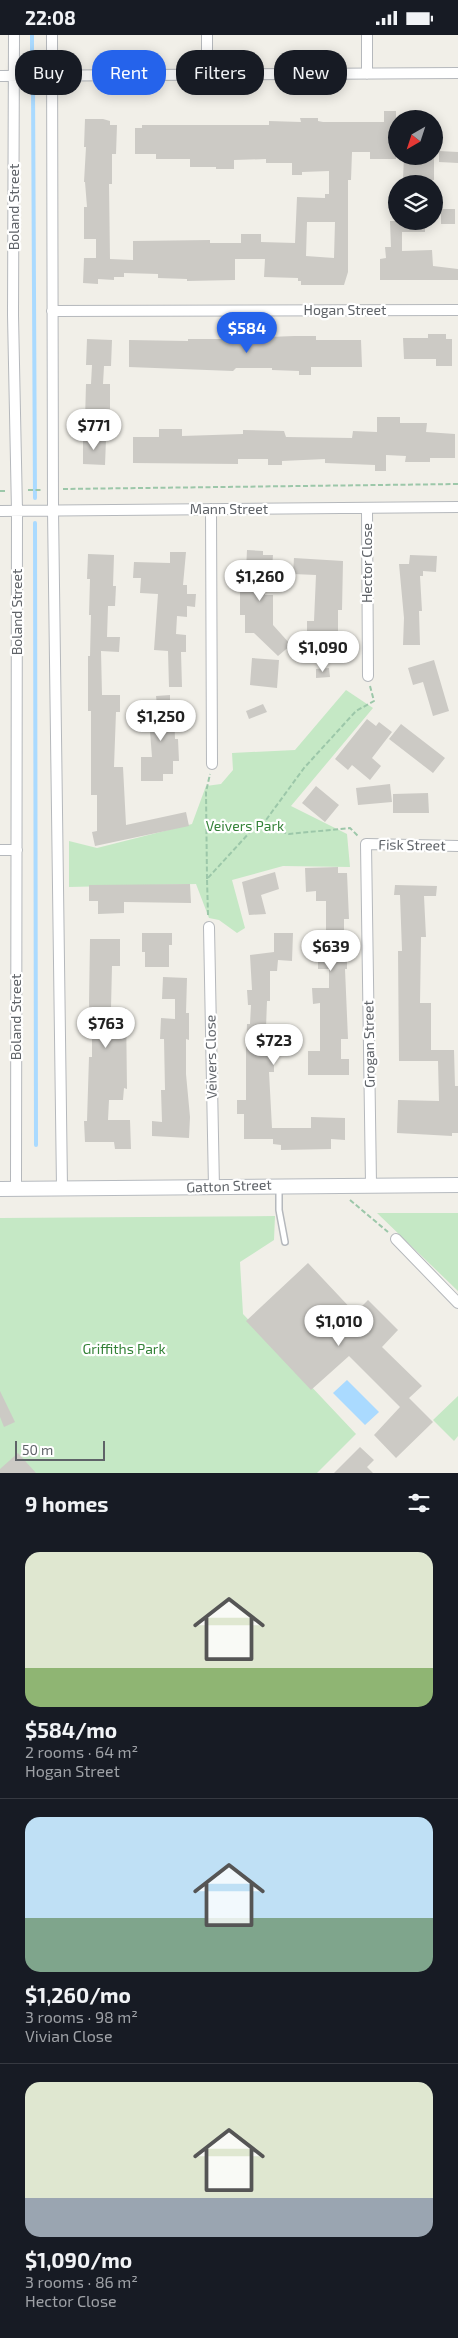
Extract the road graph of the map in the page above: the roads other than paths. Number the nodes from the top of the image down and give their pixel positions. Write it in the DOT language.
graph roads {
  1 [pos="14,35"];
  2 [pos="52,35"];
  3 [pos="207,35"];
  4 [pos="367,35"];
  5 [pos="52,50"];
  6 [pos="207,50"];
  7 [pos="458,73"];
  8 [pos="176,74"];
  9 [pos="264,74"];
  10 [pos="367,74"];
  11 [pos="82,76"];
  12 [pos="0,77"];
  13 [pos="14,77"];
  14 [pos="52,95"];
  15 [pos="458,310"];
  16 [pos="52,311"];
  17 [pos="458,507"];
  18 [pos="211,509"];
  19 [pos="367,509"];
  20 [pos="54,510"];
  21 [pos="0,511"];
  22 [pos="17,511"];
  23 [pos="368,676"];
  24 [pos="212,764"];
  25 [pos="366,845"];
  26 [pos="458,846"];
  27 [pos="0,850"];
  28 [pos="17,850"];
  29 [pos="209,927"];
  30 [pos="371,1184"];
  31 [pos="279,1185"];
  32 [pos="458,1185"];
  33 [pos="62,1188"];
  34 [pos="214,1188"];
  35 [pos="0,1189"];
  36 [pos="16,1189"];
  37 [pos="396,1239"];
  38 [pos="285,1242"];
  39 [pos="458,1303"];
  1 -- 13 [label="street, Boland Street"];
  2 -- 5 [label="street"];
  3 -- 6 [label="street"];
  4 -- 10 [label="street"];
  7 -- 10 [label="street"];
  8 -- 11 [label="street"];
  9 -- 10 [label="street"];
  12 -- 13 [label="street"];
  13 -- 22 [label="street, Boland Street"];
  14 -- 16 [label="street"];
  15 -- 16 [label="street, Hogan Street"];
  16 -- 20 [label="street"];
  17 -- 19 [label="street, Mann Street"];
  18 -- 19 [label="street, Mann Street"];
  18 -- 20 [label="street, Mann Street"];
  18 -- 24 [label="street"];
  19 -- 23 [label="street, Hector Close"];
  20 -- 22 [label="street, Mann Street"];
  20 -- 33 [label="street"];
  21 -- 22 [label="street, Mann Street"];
  22 -- 28 [label="street, Boland Street"];
  25 -- 26 [label="street, Fisk Street"];
  25 -- 30 [label="street, Grogan Street"];
  27 -- 28 [label="street"];
  28 -- 36 [label="street, Boland Street"];
  29 -- 34 [label="street, Veivers Close"];
  30 -- 31 [label="street, Gatton Street"];
  30 -- 32 [label="street, Gatton Street"];
  31 -- 34 [label="street, Gatton Street"];
  31 -- 38 [label="lane"];
  33 -- 34 [label="street, Gatton Street"];
  33 -- 36 [label="street, Gatton Street"];
  35 -- 36 [label="street, Gatton Street"];
  37 -- 39 [label="street"];
}
